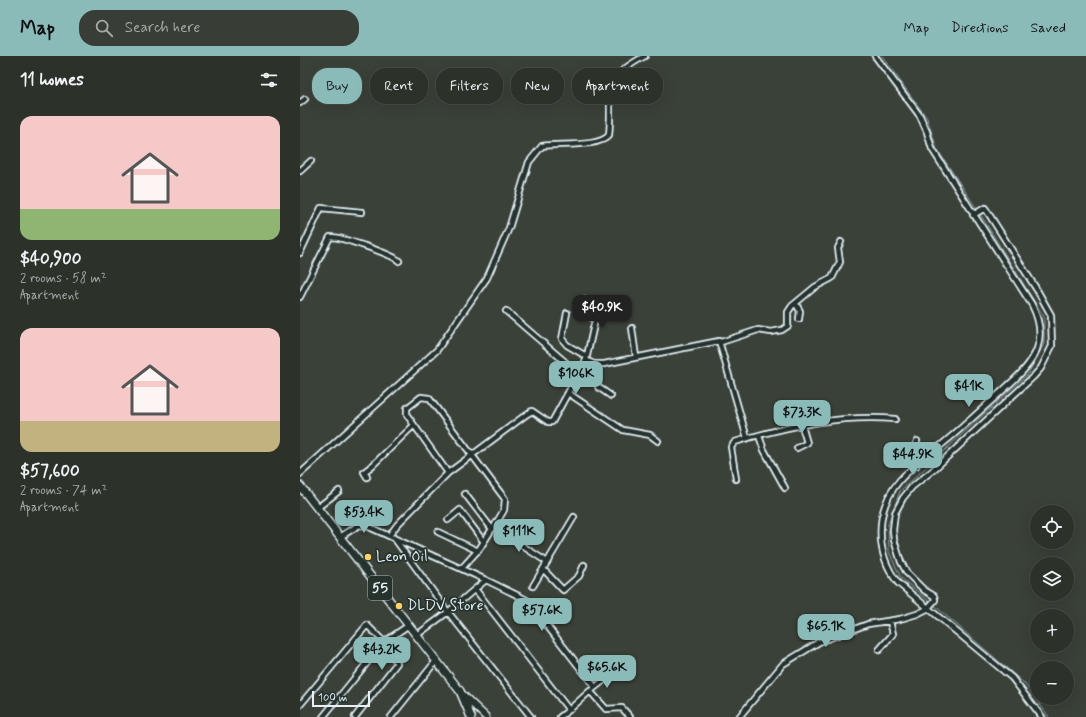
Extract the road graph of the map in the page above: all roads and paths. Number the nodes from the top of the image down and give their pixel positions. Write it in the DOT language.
graph roads {
  1 [pos="646,56"];
  2 [pos="875,56"];
  3 [pos="305,99"];
  4 [pos="300,103"];
  5 [pos="311,161"];
  6 [pos="300,171"];
  7 [pos="362,212"];
  8 [pos="974,214"];
  9 [pos="841,242"];
  10 [pos="300,253"];
  11 [pos="399,261"];
  12 [pos="300,298"];
  13 [pos="585,300"];
  14 [pos="796,304"];
  15 [pos="506,311"];
  16 [pos="567,313"];
  17 [pos="799,319"];
  18 [pos="632,328"];
  19 [pos="721,342"];
  20 [pos="636,357"];
  21 [pos="586,358"];
  22 [pos="579,373"];
  23 [pos="592,379"];
  24 [pos="598,383"];
  25 [pos="568,393"];
  26 [pos="611,396"];
  27 [pos="895,419"];
  28 [pos="413,426"];
  29 [pos="802,426"];
  30 [pos="759,436"];
  31 [pos="747,438"];
  32 [pos="658,441"];
  33 [pos="917,441"];
  34 [pos="797,448"];
  35 [pos="471,455"];
  36 [pos="916,466"];
  37 [pos="448,472"];
  38 [pos="300,474"];
  39 [pos="367,477"];
  40 [pos="736,479"];
  41 [pos="300,486"];
  42 [pos="785,488"];
  43 [pos="339,491"];
  44 [pos="465,494"];
  45 [pos="317,508"];
  46 [pos="574,517"];
  47 [pos="448,520"];
  48 [pos="493,528"];
  49 [pos="438,532"];
  50 [pos="340,537"];
  51 [pos="392,537"];
  52 [pos="484,542"];
  53 [pos="478,551"];
  54 [pos="547,562"];
  55 [pos="584,565"];
  56 [pos="462,568"];
  57 [pos="543,569"];
  58 [pos="486,580"];
  59 [pos="533,586"];
  60 [pos="475,589"];
  61 [pos="928,607"];
  62 [pos="448,612"];
  63 [pos="890,620"];
  64 [pos="409,625"];
  65 [pos="417,635"];
  66 [pos="384,642"];
  67 [pos="879,650"];
  68 [pos="436,661"];
  69 [pos="613,673"];
  70 [pos="596,688"];
  71 [pos="460,691"];
  72 [pos="590,692"];
  73 [pos="300,705"];
  74 [pos="569,710"];
  75 [pos="740,716"];
  76 [pos="323,717"];
  77 [pos="355,717"];
  78 [pos="391,717"];
  79 [pos="471,717"];
  80 [pos="486,717"];
  81 [pos="530,717"];
  82 [pos="560,717"];
  83 [pos="630,717"];
  84 [pos="1042,717"];
  1 -- 38 [label="street"];
  2 -- 8 [label="street"];
  3 -- 4 [label="street"];
  5 -- 6 [label="street"];
  7 -- 10 [label="street"];
  8 -- 36 [label="street"];
  8 -- 61 [label="street"];
  9 -- 14 [label="street"];
  11 -- 12 [label="street"];
  13 -- 21 [label="street"];
  14 -- 17 [label="street"];
  14 -- 19 [label="street"];
  15 -- 22 [label="street"];
  16 -- 21 [label="street"];
  18 -- 20 [label="street"];
  19 -- 20 [label="street"];
  19 -- 31 [label="street"];
  20 -- 21 [label="street"];
  21 -- 22 [label="street"];
  22 -- 23 [label="street"];
  22 -- 25 [label="street"];
  24 -- 26 [label="street"];
  25 -- 32 [label="street"];
  25 -- 35 [label="street"];
  27 -- 29 [label="street"];
  28 -- 35 [label="street"];
  28 -- 37 [label="street"];
  28 -- 39 [label="street"];
  29 -- 30 [label="street"];
  29 -- 34 [label="street"];
  30 -- 31 [label="street"];
  30 -- 42 [label="street"];
  31 -- 40 [label="street"];
  33 -- 36 [label="street"];
  35 -- 37 [label="street"];
  35 -- 48 [label="street"];
  36 -- 61 [label="street"];
  37 -- 51 [label="street"];
  41 -- 45 [label="highway, 55"];
  43 -- 45 [label="street"];
  44 -- 48 [label="street"];
  45 -- 50 [label="highway, 55"];
  46 -- 54 [label="street"];
  47 -- 52 [label="street"];
  48 -- 52 [label="street"];
  48 -- 54 [label="street"];
  49 -- 53 [label="street"];
  50 -- 51 [label="street"];
  50 -- 64 [label="highway, 55"];
  51 -- 56 [label="street"];
  51 -- 62 [label="street"];
  52 -- 53 [label="street"];
  53 -- 56 [label="street"];
  54 -- 57 [label="street"];
  55 -- 57 [label="street"];
  56 -- 58 [label="street"];
  57 -- 59 [label="street"];
  58 -- 60 [label="street"];
  58 -- 70 [label="street"];
  60 -- 62 [label="street"];
  60 -- 74 [label="street"];
  61 -- 63 [label="street"];
  61 -- 84 [label="street"];
  62 -- 65 [label="street"];
  62 -- 81 [label="street"];
  63 -- 67 [label="street"];
  63 -- 75 [label="street"];
  64 -- 65 [label="highway, 55"];
  64 -- 66 [label="street"];
  65 -- 68 [label="highway, 55"];
  66 -- 73 [label="street"];
  66 -- 76 [label="street"];
  66 -- 77 [label="street"];
  68 -- 71 [label="highway, 55"];
  68 -- 78 [label="street"];
  69 -- 70 [label="street"];
  70 -- 72 [label="street"];
  71 -- 79 [label="highway, 55"];
  71 -- 80 [label="main road"];
  72 -- 74 [label="street"];
  72 -- 83 [label="street"];
  74 -- 82 [label="street"];
}
